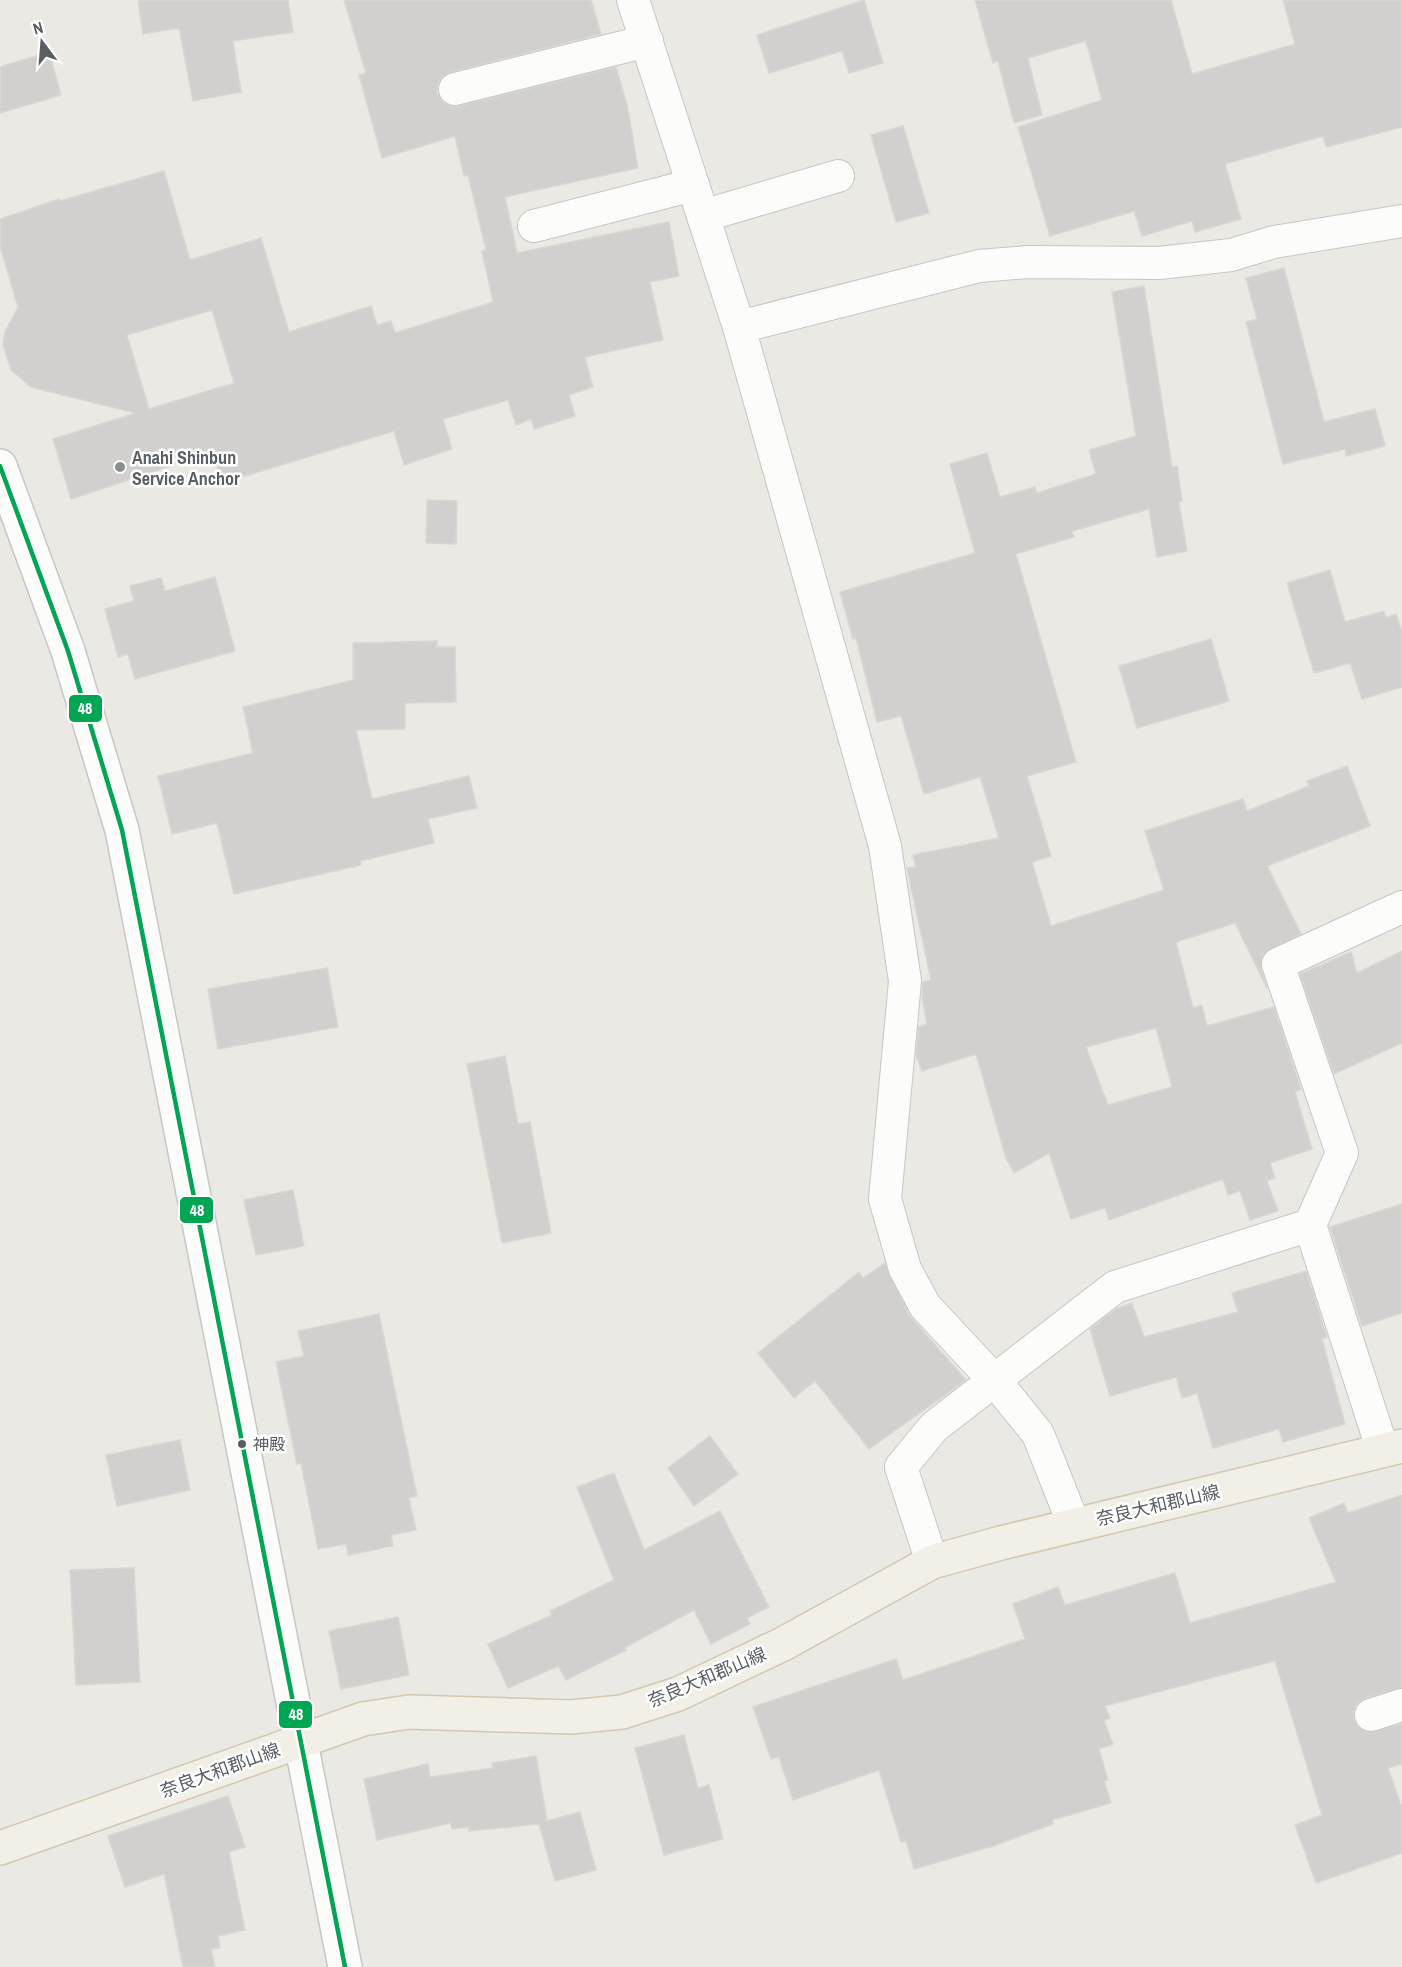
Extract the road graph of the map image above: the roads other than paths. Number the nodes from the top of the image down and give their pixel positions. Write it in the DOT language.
graph roads {
  1 [pos="633,0"];
  2 [pos="647,41"];
  3 [pos="455,89"];
  4 [pos="838,176"];
  5 [pos="693,185"];
  6 [pos="703,216"];
  7 [pos="1402,221"];
  8 [pos="534,226"];
  9 [pos="739,327"];
  10 [pos="0,466"];
  11 [pos="1402,907"];
  12 [pos="1310,1225"];
  13 [pos="995,1381"];
  14 [pos="1392,1448"];
  15 [pos="1074,1525"];
  16 [pos="932,1562"];
  17 [pos="1402,1705"];
  18 [pos="1371,1715"];
  19 [pos="300,1741"];
  20 [pos="0,1848"];
  21 [pos="345,1967"];
  1 -- 2 [label="street"];
  2 -- 3 [label="street"];
  2 -- 5 [label="street"];
  4 -- 6 [label="street"];
  5 -- 6 [label="street"];
  5 -- 8 [label="street"];
  6 -- 9 [label="street"];
  7 -- 9 [label="street"];
  9 -- 13 [label="street"];
  10 -- 19 [label="main road"];
  11 -- 12 [label="street"];
  12 -- 13 [label="street"];
  12 -- 14 [label="street"];
  13 -- 15 [label="street"];
  13 -- 16 [label="street"];
  14 -- 15 [label="main road, 奈良大和郡山線"];
  15 -- 16 [label="main road, 奈良大和郡山線"];
  16 -- 19 [label="main road, 奈良大和郡山線"];
  17 -- 18 [label="street"];
  19 -- 20 [label="main road, 奈良大和郡山線"];
  19 -- 21 [label="main road"];
}
